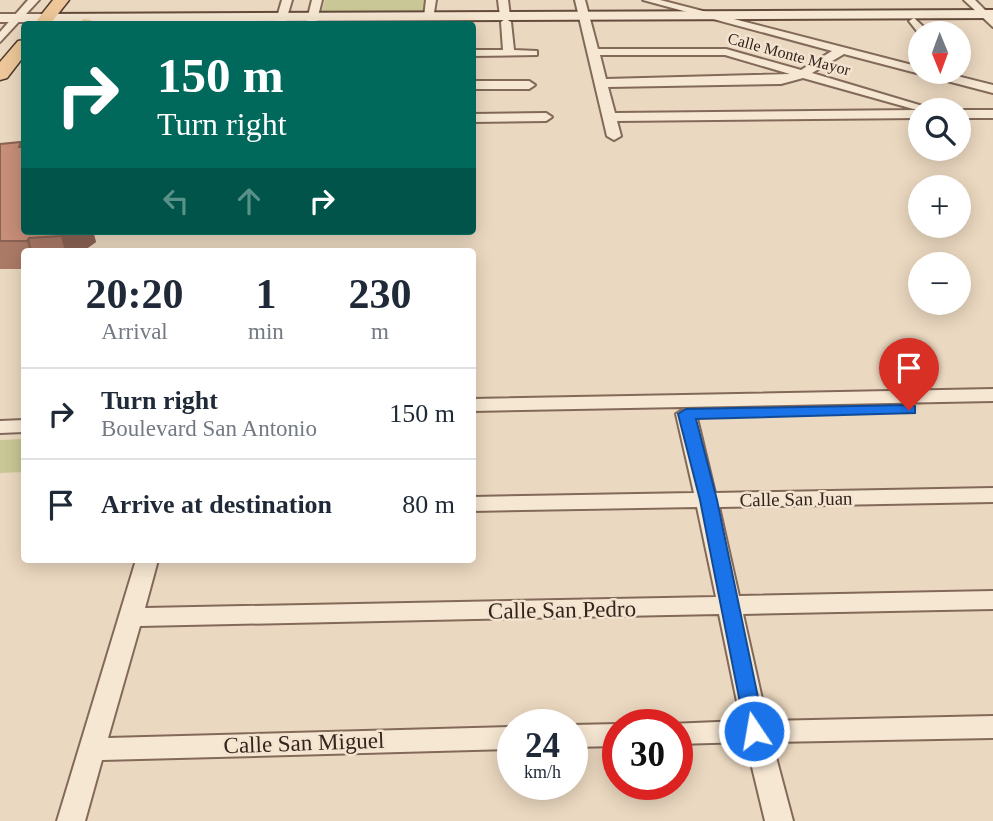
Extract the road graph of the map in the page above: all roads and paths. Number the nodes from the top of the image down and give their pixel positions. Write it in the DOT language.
graph roads {
  1 [pos="34,0"];
  2 [pos="61,0"];
  3 [pos="287,0"];
  4 [pos="317,0"];
  5 [pos="431,0"];
  6 [pos="503,0"];
  7 [pos="580,0"];
  8 [pos="648,0"];
  9 [pos="695,0"];
  10 [pos="970,0"];
  11 [pos="755,15"];
  12 [pos="710,16"];
  13 [pos="429,17"];
  14 [pos="505,19"];
  15 [pos="586,19"];
  16 [pos="990,19"];
  17 [pos="137,20"];
  18 [pos="209,20"];
  19 [pos="44,21"];
  20 [pos="282,21"];
  21 [pos="312,21"];
  22 [pos="446,21"];
  23 [pos="729,21"];
  24 [pos="908,21"];
  25 [pos="914,21"];
  26 [pos="11,22"];
  27 [pos="780,22"];
  28 [pos="819,26"];
  29 [pos="0,39"];
  30 [pos="21,49"];
  31 [pos="844,49"];
  32 [pos="533,52"];
  33 [pos="595,52"];
  34 [pos="476,53"];
  35 [pos="509,53"];
  36 [pos="908,53"];
  37 [pos="908,67"];
  38 [pos="971,70"];
  39 [pos="804,73"];
  40 [pos="0,74"];
  41 [pos="993,76"];
  42 [pos="602,83"];
  43 [pos="971,83"];
  44 [pos="529,85"];
  45 [pos="476,87"];
  46 [pos="993,89"];
  47 [pos="513,101"];
  48 [pos="908,104"];
  49 [pos="908,114"];
  50 [pos="971,114"];
  51 [pos="993,114"];
  52 [pos="476,116"];
  53 [pos="546,117"];
  54 [pos="610,117"];
  55 [pos="614,136"];
  56 [pos="993,395"];
  57 [pos="476,405"];
  58 [pos="993,408"];
  59 [pos="21,413"];
  60 [pos="0,414"];
  61 [pos="686,414"];
  62 [pos="476,417"];
  63 [pos="21,426"];
  64 [pos="0,427"];
  65 [pos="993,495"];
  66 [pos="709,500"];
  67 [pos="476,504"];
  68 [pos="146,563"];
  69 [pos="993,600"];
  70 [pos="728,607"];
  71 [pos="131,617"];
  72 [pos="993,727"];
  73 [pos="754,731"];
  74 [pos="693,733"];
  75 [pos="497,738"];
  76 [pos="94,749"];
  77 [pos="71,821"];
  78 [pos="779,821"];
  1 -- 26 [label="street"];
  2 -- 19 [label="main road"];
  3 -- 20 [label="street"];
  4 -- 21 [label="street"];
  5 -- 13 [label="street"];
  6 -- 14 [label="street"];
  7 -- 15 [label="street"];
  8 -- 12 [label="street"];
  9 -- 11 [label="street"];
  10 -- 16 [label="street"];
  11 -- 12 [label="main road"];
  11 -- 16 [label="main road"];
  11 -- 27 [label="street"];
  12 -- 15 [label="main road"];
  12 -- 23 [label="street"];
  13 -- 14 [label="main road"];
  13 -- 21 [label="main road"];
  14 -- 15 [label="main road"];
  14 -- 22 [label="main road"];
  14 -- 35 [label="street"];
  15 -- 23 [label="main road"];
  15 -- 33 [label="street"];
  16 -- 25 [label="main road"];
  17 -- 18 [label="main road"];
  17 -- 19 [label="main road"];
  18 -- 20 [label="main road"];
  20 -- 21 [label="main road"];
  23 -- 27 [label="main road"];
  23 -- 31 [label="street"];
  24 -- 28 [label="main road"];
  26 -- 29 [label="street"];
  27 -- 28 [label="main road"];
  28 -- 36 [label="street"];
  30 -- 40 [label="main road"];
  31 -- 37 [label="street"];
  31 -- 39 [label="street"];
  32 -- 35 [label="street"];
  33 -- 39 [label="street, Calle Monte Mayor"];
  33 -- 42 [label="street"];
  34 -- 35 [label="street"];
  38 -- 41 [label="street"];
  39 -- 42 [label="street"];
  39 -- 48 [label="street, Calle Monte Mayor"];
  42 -- 54 [label="street"];
  43 -- 46 [label="street"];
  44 -- 47 [label="street"];
  45 -- 47 [label="street"];
  47 -- 52 [label="street"];
  47 -- 53 [label="street"];
  49 -- 54 [label="street"];
  50 -- 51 [label="street"];
  54 -- 55 [label="street"];
  56 -- 57 [label="street"];
  58 -- 61 [label="street"];
  59 -- 60 [label="street"];
  61 -- 62 [label="street"];
  61 -- 66 [label="street"];
  63 -- 64 [label="street"];
  65 -- 66 [label="street, Calle San Juan"];
  66 -- 67 [label="street, Calle San Juan"];
  66 -- 70 [label="street"];
  68 -- 71 [label="street"];
  69 -- 70 [label="street, Calle San Pedro"];
  70 -- 71 [label="street, Calle San Pedro"];
  70 -- 73 [label="street"];
  71 -- 76 [label="street"];
  72 -- 73 [label="street"];
  73 -- 74 [label="street"];
  73 -- 78 [label="street"];
  75 -- 76 [label="street, Calle San Miguel"];
  76 -- 77 [label="street"];
}
